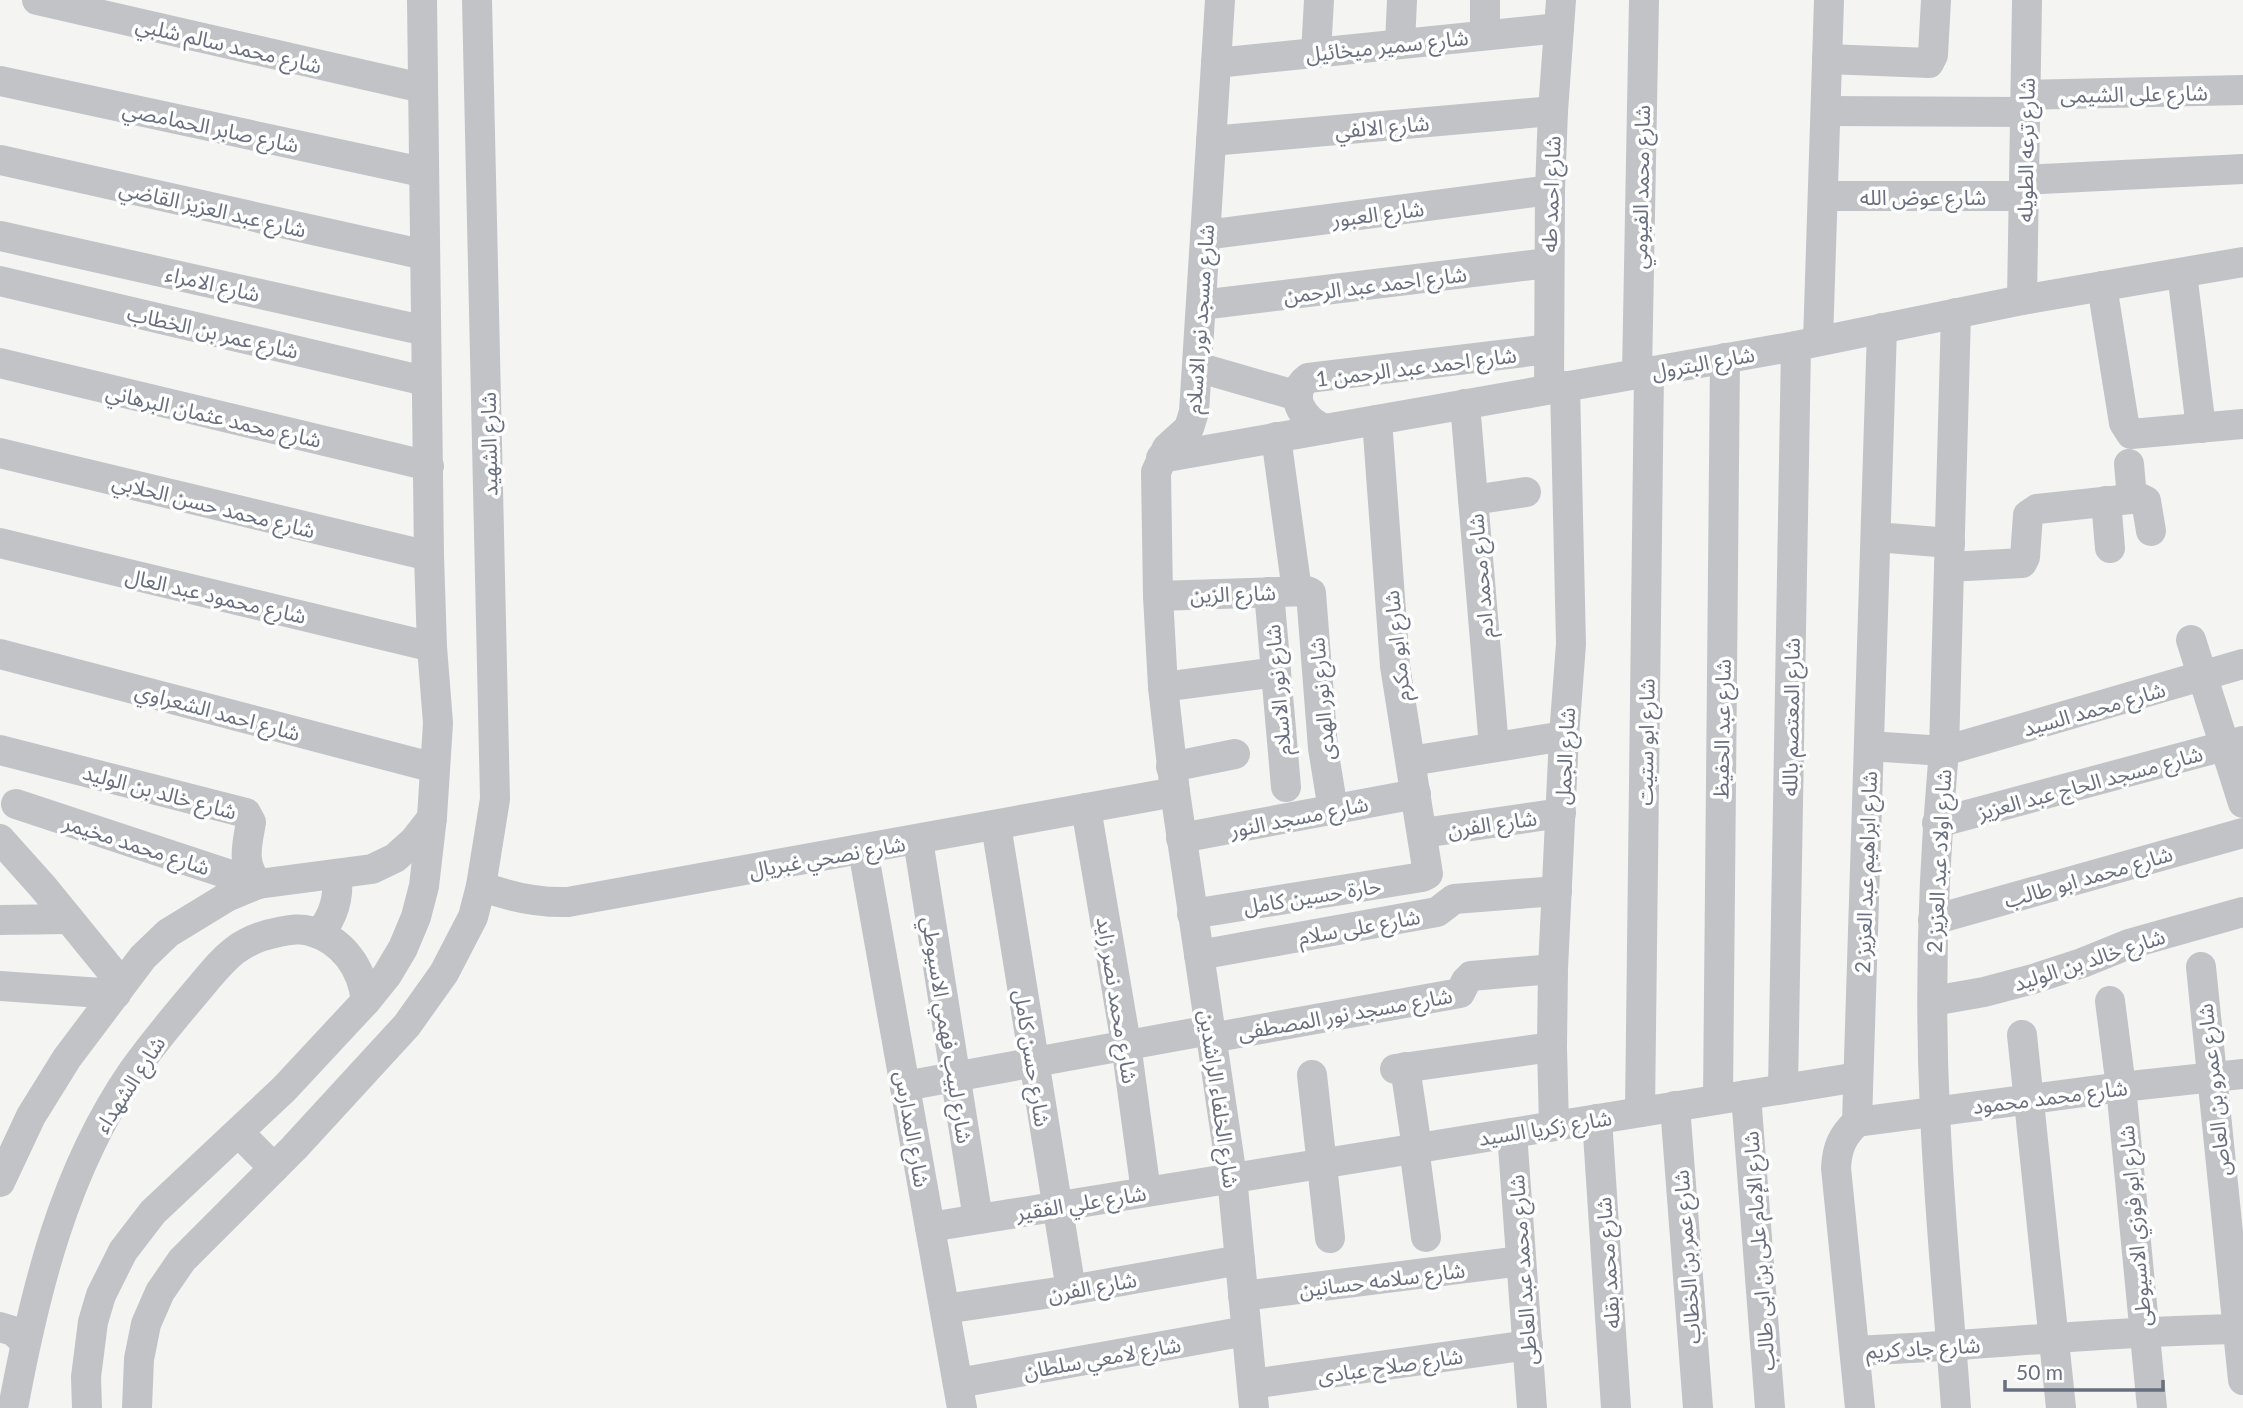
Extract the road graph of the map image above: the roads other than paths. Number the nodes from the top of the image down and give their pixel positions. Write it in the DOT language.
graph roads {
  1 [pos="37,0"];
  2 [pos="422,0"];
  3 [pos="477,0"];
  4 [pos="1220,0"];
  5 [pos="1319,0"];
  6 [pos="1402,0"];
  7 [pos="1485,0"];
  8 [pos="1644,0"];
  9 [pos="1829,0"];
  10 [pos="1936,0"];
  11 [pos="2027,0"];
  12 [pos="1560,14"];
  13 [pos="1485,35"];
  14 [pos="1400,44"];
  15 [pos="1316,52"];
  16 [pos="1827,59"];
  17 [pos="1216,63"];
  18 [pos="0,81"];
  19 [pos="422,88"];
  20 [pos="2243,90"];
  21 [pos="2026,104"];
  22 [pos="1553,111"];
  23 [pos="1826,111"];
  24 [pos="1211,141"];
  25 [pos="0,160"];
  26 [pos="2243,169"];
  27 [pos="422,172"];
  28 [pos="2024,188"];
  29 [pos="1550,190"];
  30 [pos="1823,196"];
  31 [pos="0,236"];
  32 [pos="1205,236"];
  33 [pos="425,255"];
  34 [pos="2243,262"];
  35 [pos="1548,263"];
  36 [pos="2182,273"];
  37 [pos="0,281"];
  38 [pos="2102,286"];
  39 [pos="2022,300"];
  40 [pos="1201,305"];
  41 [pos="1956,313"];
  42 [pos="1882,328"];
  43 [pos="426,331"];
  44 [pos="1807,343"];
  45 [pos="1549,349"];
  46 [pos="1725,358"];
  47 [pos="0,363"];
  48 [pos="1197,367"];
  49 [pos="1643,373"];
  50 [pos="425,381"];
  51 [pos="1557,388"];
  52 [pos="1298,396"];
  53 [pos="1465,404"];
  54 [pos="1377,420"];
  55 [pos="2243,424"];
  56 [pos="2201,428"];
  57 [pos="1326,429"];
  58 [pos="1276,437"];
  59 [pos="0,453"];
  60 [pos="1161,458"];
  61 [pos="2129,464"];
  62 [pos="429,466"];
  63 [pos="1526,492"];
  64 [pos="1473,500"];
  65 [pos="2119,500"];
  66 [pos="2151,531"];
  67 [pos="1876,537"];
  68 [pos="0,543"];
  69 [pos="2110,548"];
  70 [pos="1950,555"];
  71 [pos="429,556"];
  72 [pos="1291,592"];
  73 [pos="1158,596"];
  74 [pos="2191,640"];
  75 [pos="432,647"];
  76 [pos="0,654"];
  77 [pos="2243,664"];
  78 [pos="1276,672"];
  79 [pos="2203,676"];
  80 [pos="1163,687"];
  81 [pos="1563,736"];
  82 [pos="2234,744"];
  83 [pos="1869,746"];
  84 [pos="1494,747"];
  85 [pos="0,750"];
  86 [pos="1944,751"];
  87 [pos="1235,754"];
  88 [pos="1411,761"];
  89 [pos="435,768"];
  90 [pos="1173,779"];
  91 [pos="1286,787"];
  92 [pos="1416,794"];
  93 [pos="2243,803"];
  94 [pos="16,804"];
  95 [pos="1086,808"];
  96 [pos="1333,810"];
  97 [pos="1561,813"];
  98 [pos="432,817"];
  99 [pos="1937,823"];
  100 [pos="996,825"];
  101 [pos="1423,833"];
  102 [pos="2243,833"];
  103 [pos="1181,838"];
  104 [pos="0,839"];
  105 [pos="918,840"];
  106 [pos="863,850"];
  107 [pos="1429,870"];
  108 [pos="337,875"];
  109 [pos="258,884"];
  110 [pos="481,886"];
  111 [pos="1557,891"];
  112 [pos="2243,912"];
  113 [pos="1192,914"];
  114 [pos="69,919"];
  115 [pos="1933,919"];
  116 [pos="0,920"];
  117 [pos="319,934"];
  118 [pos="1199,955"];
  119 [pos="2201,967"];
  120 [pos="1553,969"];
  121 [pos="0,986"];
  122 [pos="119,989"];
  123 [pos="366,1001"];
  124 [pos="1933,1001"];
  125 [pos="2110,1001"];
  126 [pos="1210,1034"];
  127 [pos="2022,1035"];
  128 [pos="1126,1044"];
  129 [pos="1552,1047"];
  130 [pos="1034,1062"];
  131 [pos="2243,1074"];
  132 [pos="1312,1075"];
  133 [pos="956,1077"];
  134 [pos="1858,1077"];
  135 [pos="2212,1077"];
  136 [pos="905,1086"];
  137 [pos="2121,1087"];
  138 [pos="1783,1089"];
  139 [pos="1732,1097"];
  140 [pos="2028,1098"];
  141 [pos="1675,1106"];
  142 [pos="1935,1111"];
  143 [pos="1640,1112"];
  144 [pos="1597,1119"];
  145 [pos="1857,1122"];
  146 [pos="1554,1126"];
  147 [pos="239,1133"];
  148 [pos="1512,1133"];
  149 [pos="1415,1148"];
  150 [pos="1322,1163"];
  151 [pos="274,1168"];
  152 [pos="1232,1177"];
  153 [pos="0,1182"];
  154 [pos="1146,1192"];
  155 [pos="1057,1205"];
  156 [pos="978,1219"];
  157 [pos="930,1227"];
  158 [pos="1426,1237"];
  159 [pos="1330,1238"];
  160 [pos="1240,1260"];
  161 [pos="1521,1261"];
  162 [pos="1071,1290"];
  163 [pos="1243,1296"];
  164 [pos="945,1309"];
  165 [pos="0,1327"];
  166 [pos="2240,1329"];
  167 [pos="1247,1331"];
  168 [pos="2143,1332"];
  169 [pos="2054,1338"];
  170 [pos="1528,1345"];
  171 [pos="1952,1347"];
  172 [pos="1855,1351"];
  173 [pos="16,1360"];
  174 [pos="2243,1380"];
  175 [pos="960,1395"];
  176 [pos="1253,1396"];
  177 [pos="13,1408"];
  178 [pos="87,1408"];
  179 [pos="138,1408"];
  180 [pos="1532,1408"];
  181 [pos="1616,1408"];
  182 [pos="1698,1408"];
  183 [pos="1770,1408"];
  184 [pos="1860,1408"];
  185 [pos="1956,1408"];
  186 [pos="2061,1408"];
  187 [pos="2152,1408"];
  1 -- 19 [label="street, شارع محمد سالم شلبي"];
  2 -- 19 [label="street"];
  3 -- 110 [label="street, شارع الشهيد"];
  4 -- 17 [label="street, شارع مسجد نور الاسلام"];
  5 -- 15 [label="street"];
  6 -- 14 [label="street"];
  7 -- 13 [label="street"];
  8 -- 49 [label="street, شارع محمد الفيومي"];
  9 -- 16 [label="street, شارع المعتصم بالله"];
  10 -- 16 [label="street"];
  11 -- 21 [label="street, شارع ترعه الطويله"];
  12 -- 13 [label="street, شارع سمير ميخائيل"];
  12 -- 22 [label="street, شارع احمد طه"];
  13 -- 14 [label="street, شارع سمير ميخائيل"];
  14 -- 15 [label="street, شارع سمير ميخائيل"];
  15 -- 17 [label="street, شارع سمير ميخائيل"];
  16 -- 23 [label="street, شارع المعتصم بالله"];
  17 -- 24 [label="street, شارع مسجد نور الاسلام"];
  18 -- 27 [label="street, شارع صابر الحمامصي"];
  19 -- 27 [label="street"];
  20 -- 21 [label="street, شارع على الشيمى"];
  21 -- 23 [label="street, شارع على الشيمى"];
  21 -- 28 [label="street, شارع ترعه الطويله"];
  22 -- 24 [label="street, شارع الالفي"];
  22 -- 29 [label="street, شارع احمد طه"];
  23 -- 30 [label="street, شارع المعتصم بالله"];
  24 -- 32 [label="street, شارع مسجد نور الاسلام"];
  25 -- 33 [label="street, شارع عبد العزيز القاضي"];
  26 -- 28 [label="street, شارع عوض الله"];
  27 -- 33 [label="street"];
  28 -- 30 [label="street, شارع عوض الله"];
  28 -- 39 [label="street, شارع ترعه الطويله"];
  29 -- 32 [label="street, شارع العبور"];
  29 -- 35 [label="street, شارع احمد طه"];
  30 -- 44 [label="street, شارع المعتصم بالله"];
  31 -- 43 [label="street, شارع الامراء"];
  32 -- 40 [label="street, شارع مسجد نور الاسلام"];
  33 -- 43 [label="street"];
  34 -- 36 [label="street, شارع البترول"];
  35 -- 40 [label="street, شارع احمد عبد الرحمن"];
  35 -- 45 [label="street, شارع احمد طه"];
  36 -- 38 [label="street, شارع البترول"];
  36 -- 56 [label="street"];
  37 -- 50 [label="street, شارع عمر بن الخطاب"];
  38 -- 39 [label="street, شارع البترول"];
  38 -- 56 [label="street"];
  39 -- 41 [label="street, شارع البترول"];
  40 -- 48 [label="street, شارع مسجد نور الاسلام"];
  41 -- 42 [label="street, شارع البترول"];
  41 -- 70 [label="street, شارع اولاد عبد العزيز 2"];
  42 -- 44 [label="street, شارع البترول"];
  42 -- 67 [label="street, شارع ابراهيم عبد العزيز 2"];
  43 -- 50 [label="street"];
  44 -- 46 [label="street, شارع البترول"];
  44 -- 138 [label="street, شارع المعتصم بالله"];
  45 -- 51 [label="street, شارع احمد طه"];
  45 -- 52 [label="street, شارع احمد عبد الرحمن 1"];
  46 -- 49 [label="street, شارع البترول"];
  46 -- 139 [label="street, شارع عبد الحفيظ"];
  47 -- 62 [label="street, شارع محمد عثمان البرهاني"];
  48 -- 52 [label="street"];
  48 -- 60 [label="street, شارع مسجد نور الاسلام"];
  49 -- 51 [label="street, شارع البترول"];
  49 -- 143 [label="street, شارع ابو ستيت"];
  50 -- 62 [label="street"];
  51 -- 53 [label="street, شارع البترول"];
  51 -- 81 [label="street, شارع الجمل"];
  52 -- 57 [label="street, شارع احمد عبد الرحمن 1"];
  53 -- 54 [label="street, شارع البترول"];
  53 -- 64 [label="street, شارع محمد ادم"];
  54 -- 57 [label="street, شارع البترول"];
  54 -- 88 [label="street, شارع ابو مكرم"];
  55 -- 56 [label="street"];
  57 -- 58 [label="street, شارع البترول"];
  58 -- 60 [label="street, شارع البترول"];
  58 -- 72 [label="street"];
  59 -- 71 [label="street, شارع محمد حسن الحلابي"];
  60 -- 73 [label="street"];
  61 -- 65 [label="street"];
  62 -- 71 [label="street"];
  63 -- 64 [label="street"];
  64 -- 84 [label="street, شارع محمد ادم"];
  65 -- 66 [label="street"];
  65 -- 69 [label="street"];
  65 -- 70 [label="street"];
  67 -- 70 [label="street"];
  67 -- 83 [label="street, شارع ابراهيم عبد العزيز 2"];
  68 -- 75 [label="street, شارع محمود عبد العال"];
  70 -- 86 [label="street, شارع اولاد عبد العزيز 2"];
  71 -- 75 [label="street"];
  72 -- 73 [label="street, شارع الزين"];
  72 -- 78 [label="street, شارع نور الاسلام"];
  72 -- 96 [label="street, شارع نور الهدى"];
  73 -- 80 [label="street"];
  74 -- 79 [label="street"];
  75 -- 89 [label="street"];
  76 -- 89 [label="street, شارع احمد الشعراوي"];
  77 -- 79 [label="street, شارع محمد السيد"];
  78 -- 80 [label="street"];
  78 -- 91 [label="street, شارع نور الاسلام"];
  79 -- 82 [label="street"];
  79 -- 86 [label="street, شارع محمد السيد"];
  80 -- 90 [label="street"];
  81 -- 84 [label="street"];
  81 -- 97 [label="street, شارع الجمل"];
  82 -- 93 [label="street"];
  82 -- 99 [label="street, شارع مسجد الحاج عبد العزيز"];
  83 -- 86 [label="street, شارع محمد السيد"];
  83 -- 134 [label="street, شارع ابراهيم عبد العزيز 2"];
  84 -- 88 [label="street"];
  85 -- 109 [label="street, شارع خالد بن الوليد"];
  86 -- 99 [label="street, شارع اولاد عبد العزيز 2"];
  87 -- 90 [label="street, شارع نصحي غبريال"];
  88 -- 92 [label="street, شارع ابو مكرم"];
  89 -- 98 [label="street"];
  90 -- 95 [label="street, شارع نصحي غبريال"];
  90 -- 103 [label="street, شارع الخلفاء الراشدين"];
  92 -- 96 [label="street, شارع مسجد النور"];
  92 -- 101 [label="street, شارع ابو مكرم"];
  94 -- 109 [label="street, شارع محمد مخيمر"];
  95 -- 100 [label="street, شارع نصحي غبريال"];
  95 -- 128 [label="street, شارع محمد نصر زايد"];
  96 -- 103 [label="street, شارع مسجد النور"];
  97 -- 101 [label="street, شارع الفرن"];
  97 -- 111 [label="street, شارع الجمل"];
  98 -- 108 [label="street"];
  98 -- 123 [label="street"];
  99 -- 115 [label="street, شارع اولاد عبد العزيز 2"];
  100 -- 105 [label="street, شارع نصحي غبريال"];
  100 -- 130 [label="street, شارع حسن كامل"];
  101 -- 107 [label="street, شارع ابو مكرم"];
  102 -- 115 [label="street, شارع محمد ابو طالب"];
  103 -- 113 [label="street, شارع الخلفاء الراشدين"];
  104 -- 114 [label="street"];
  105 -- 106 [label="street, شارع نصحي غبريال"];
  105 -- 133 [label="street, شارع لبيب فهمي الاسيوطي"];
  106 -- 110 [label="street, شارع نصحي غبريال"];
  106 -- 136 [label="street, شارع المدارس"];
  107 -- 113 [label="street, حارة حسين كامل"];
  108 -- 109 [label="street"];
  108 -- 117 [label="street"];
  109 -- 122 [label="street"];
  110 -- 151 [label="street, شارع الشهيد"];
  111 -- 118 [label="street, شارع على سلام"];
  111 -- 120 [label="street, شارع الجمل"];
  112 -- 124 [label="street, شارع خالد بن الوليد"];
  113 -- 118 [label="street, شارع الخلفاء الراشدين"];
  114 -- 116 [label="street"];
  114 -- 122 [label="street"];
  115 -- 124 [label="street, شارع اولاد عبد العزيز 2"];
  117 -- 123 [label="street"];
  117 -- 173 [label="street, شارع الشهداء"];
  118 -- 126 [label="street, شارع الخلفاء الراشدين"];
  119 -- 135 [label="street, شارع عمرو بن العاص"];
  120 -- 126 [label="street, شارع مسجد نور المصطفى"];
  120 -- 129 [label="street, شارع الجمل"];
  121 -- 122 [label="street"];
  122 -- 153 [label="street"];
  123 -- 147 [label="street"];
  124 -- 142 [label="street, شارع اولاد عبد العزيز 2"];
  125 -- 137 [label="street, شارع ابو فوزي الاسيوطى"];
  126 -- 128 [label="street, شارع مسجد نور المصطفى"];
  126 -- 152 [label="street, شارع الخلفاء الراشدين"];
  127 -- 140 [label="street"];
  128 -- 130 [label="street, شارع مسجد نور المصطفى"];
  128 -- 154 [label="street, شارع محمد نصر زايد"];
  129 -- 146 [label="street, شارع الجمل"];
  129 -- 149 [label="street"];
  130 -- 133 [label="street, شارع مسجد نور المصطفى"];
  130 -- 155 [label="street, شارع حسن كامل"];
  131 -- 135 [label="street, شارع محمد محمود"];
  132 -- 150 [label="street"];
  133 -- 136 [label="street, شارع مسجد نور المصطفى"];
  133 -- 156 [label="street, شارع لبيب فهمي الاسيوطي"];
  134 -- 138 [label="street, شارع زكريا السيد"];
  134 -- 145 [label="street, شارع ابراهيم عبد العزيز 2"];
  135 -- 137 [label="street, شارع محمد محمود"];
  135 -- 166 [label="street, شارع عمرو بن العاص"];
  136 -- 157 [label="street, شارع المدارس"];
  137 -- 140 [label="street, شارع محمد محمود"];
  137 -- 168 [label="street, شارع ابو فوزي الاسيوطى"];
  138 -- 139 [label="street, شارع زكريا السيد"];
  139 -- 141 [label="street, شارع زكريا السيد"];
  139 -- 183 [label="street, شارع الإمام على بن ابى طالب"];
  140 -- 142 [label="street, شارع محمد محمود"];
  140 -- 169 [label="street"];
  141 -- 143 [label="street, شارع زكريا السيد"];
  141 -- 182 [label="street, شارع عمر بن الخطاب"];
  142 -- 145 [label="street, شارع محمد محمود"];
  142 -- 171 [label="street, شارع اولاد عبد العزيز 2"];
  143 -- 144 [label="street, شارع زكريا السيد"];
  144 -- 146 [label="street, شارع زكريا السيد"];
  144 -- 181 [label="street, شارع محمد بقله"];
  145 -- 172 [label="street"];
  146 -- 148 [label="street, شارع زكريا السيد"];
  147 -- 151 [label="street"];
  147 -- 178 [label="street"];
  148 -- 149 [label="street, شارع زكريا السيد"];
  148 -- 161 [label="street, شارع محمد عبد العاطى"];
  149 -- 150 [label="street, شارع زكريا السيد"];
  149 -- 158 [label="street"];
  150 -- 152 [label="street, شارع زكريا السيد"];
  150 -- 159 [label="street"];
  151 -- 179 [label="street, شارع الشهيد"];
  152 -- 154 [label="street, شارع علي الفقير"];
  152 -- 160 [label="street, شارع الخلفاء الراشدين"];
  154 -- 155 [label="street, شارع علي الفقير"];
  155 -- 156 [label="street, شارع علي الفقير"];
  155 -- 162 [label="street, شارع حسن كامل"];
  156 -- 157 [label="street, شارع علي الفقير"];
  157 -- 164 [label="street, شارع المدارس"];
  160 -- 162 [label="street, شارع الفرن"];
  160 -- 163 [label="street, شارع الخلفاء الراشدين"];
  161 -- 163 [label="street, شارع سلامه حسانين"];
  161 -- 170 [label="street, شارع محمد عبد العاطى"];
  162 -- 164 [label="street, شارع الفرن"];
  163 -- 167 [label="street, شارع الخلفاء الراشدين"];
  164 -- 175 [label="street, شارع المدارس"];
  165 -- 173 [label="street"];
  166 -- 168 [label="street, شارع جاد كريم"];
  166 -- 174 [label="street, شارع عمرو بن العاص"];
  167 -- 175 [label="street, شارع لامعي سلطان"];
  167 -- 176 [label="street, شارع الخلفاء الراشدين"];
  168 -- 169 [label="street, شارع جاد كريم"];
  168 -- 187 [label="street, شارع ابو فوزي الاسيوطى"];
  169 -- 171 [label="street, شارع جاد كريم"];
  169 -- 186 [label="street"];
  170 -- 176 [label="street, شارع صلاح عبادى"];
  170 -- 180 [label="street, شارع محمد عبد العاطى"];
  171 -- 172 [label="street, شارع جاد كريم"];
  171 -- 185 [label="street, شارع اولاد عبد العزيز 2"];
  172 -- 184 [label="street"];
  173 -- 177 [label="street, شارع الشهداء"];
}
